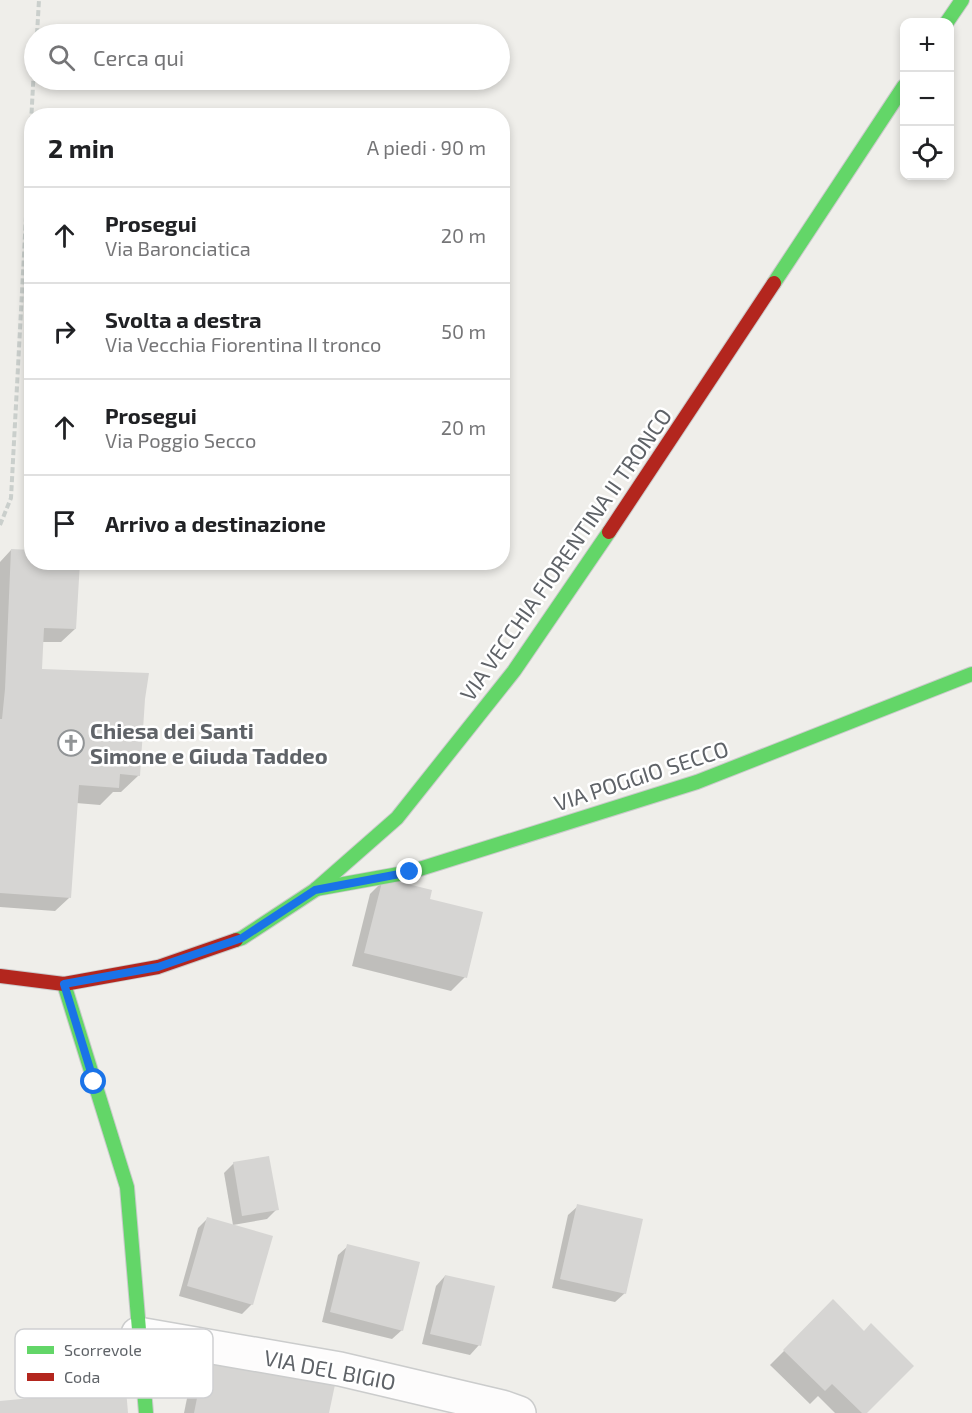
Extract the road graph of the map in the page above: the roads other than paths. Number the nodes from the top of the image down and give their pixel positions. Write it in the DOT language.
graph roads {
  1 [pos="962,0"];
  2 [pos="950,18"];
  3 [pos="900,92"];
  4 [pos="972,674"];
  5 [pos="315,890"];
  6 [pos="0,976"];
  7 [pos="64,984"];
  8 [pos="138,1329"];
  9 [pos="213,1347"];
  10 [pos="144,1398"];
  11 [pos="146,1413"];
  12 [pos="519,1413"];
  1 -- 2 [label="street"];
  3 -- 5 [label="street, VIA VECCHIA FIORENTINA II TRONCO"];
  4 -- 5 [label="street, VIA POGGIO SECCO"];
  5 -- 7 [label="street, VIA VECCHIA FIORENTINA II TRONCO"];
  6 -- 7 [label="street, VIA VECCHIA FIORENTINA II TRONCO"];
  7 -- 8 [label="street"];
  9 -- 12 [label="street, VIA DEL BIGIO"];
  10 -- 11 [label="street"];
}
